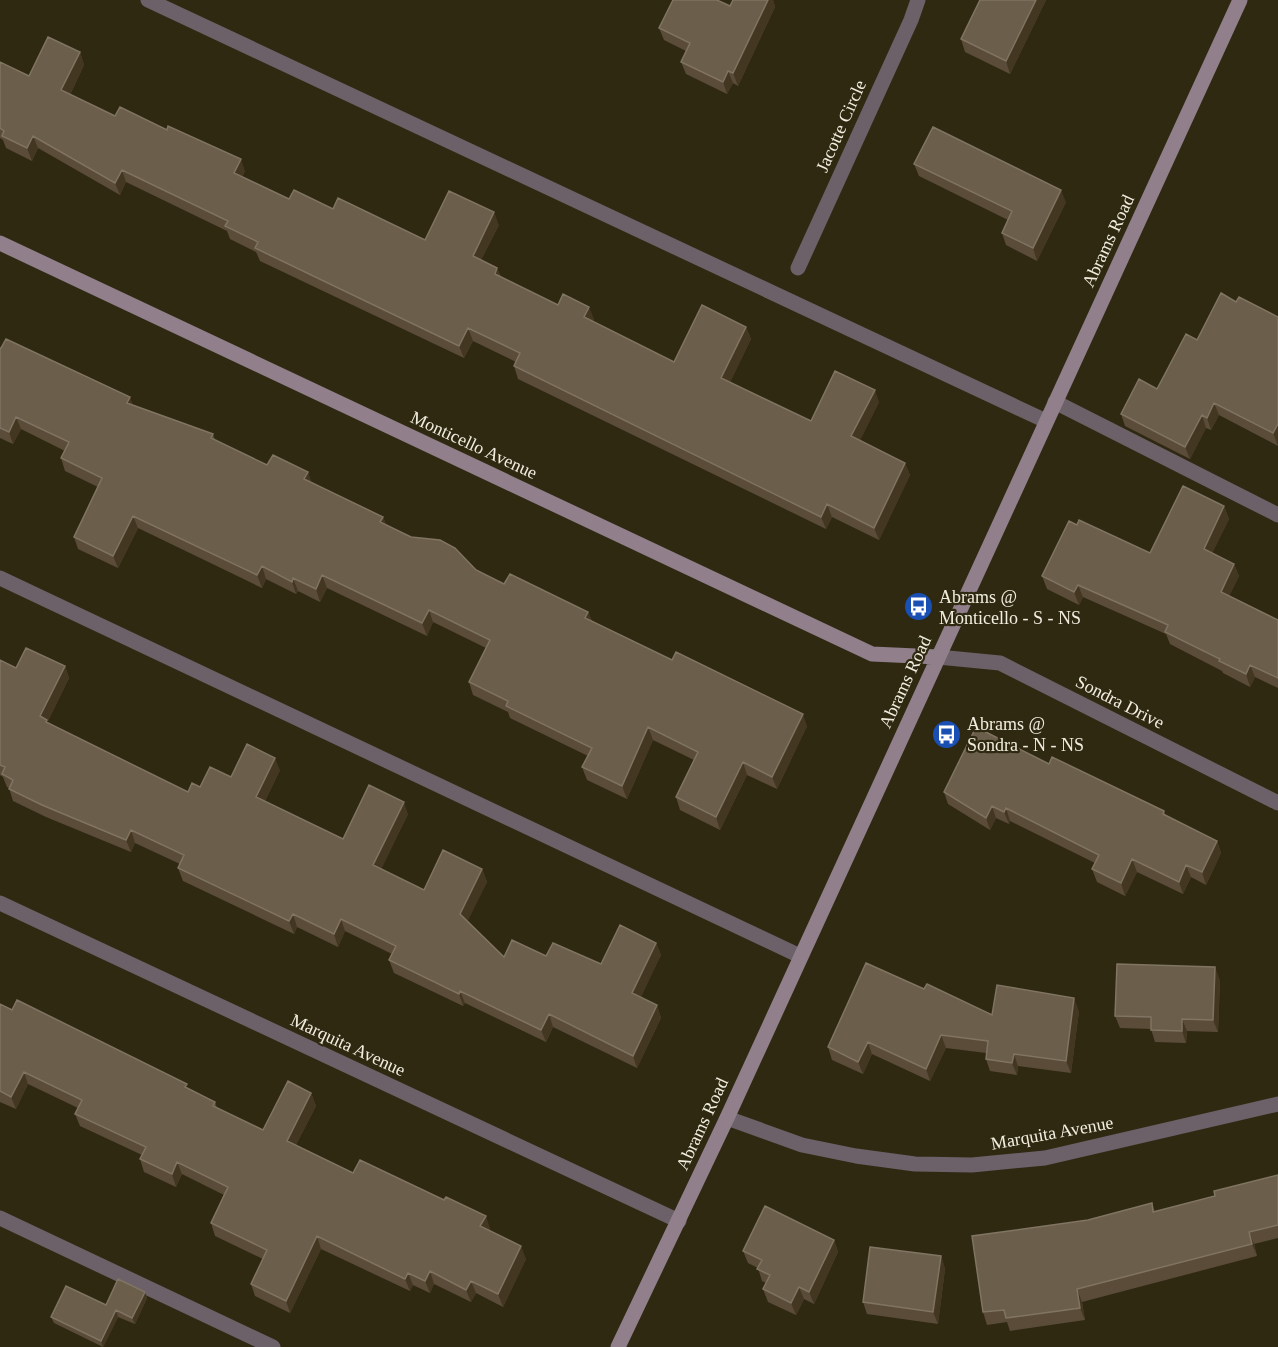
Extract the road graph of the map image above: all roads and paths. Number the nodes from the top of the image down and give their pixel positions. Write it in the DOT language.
graph roads {
  1 [pos="148,0"];
  2 [pos="918,0"];
  3 [pos="1240,0"];
  4 [pos="0,243"];
  5 [pos="798,268"];
  6 [pos="1055,402"];
  7 [pos="1047,421"];
  8 [pos="1278,515"];
  9 [pos="0,578"];
  10 [pos="938,657"];
  11 [pos="1278,803"];
  12 [pos="0,903"];
  13 [pos="800,956"];
  14 [pos="1278,1104"];
  15 [pos="727,1118"];
  16 [pos="0,1218"];
  17 [pos="679,1221"];
  18 [pos="620,1346"];
  19 [pos="273,1347"];
  1 -- 7 [label="street"];
  2 -- 5 [label="street, Jacotte Circle"];
  3 -- 6 [label="main road, Abrams Road"];
  4 -- 10 [label="main road, Monticello Avenue"];
  6 -- 7 [label="main road, Abrams Road"];
  6 -- 8 [label="street"];
  7 -- 10 [label="main road, Abrams Road"];
  9 -- 13 [label="street"];
  10 -- 11 [label="street, Sondra Drive"];
  10 -- 13 [label="main road, Abrams Road"];
  12 -- 17 [label="street, Marquita Avenue"];
  13 -- 15 [label="main road, Abrams Road"];
  14 -- 15 [label="street, Marquita Avenue"];
  15 -- 17 [label="main road, Abrams Road"];
  16 -- 19 [label="street"];
  17 -- 18 [label="main road, Abrams Road"];
}
